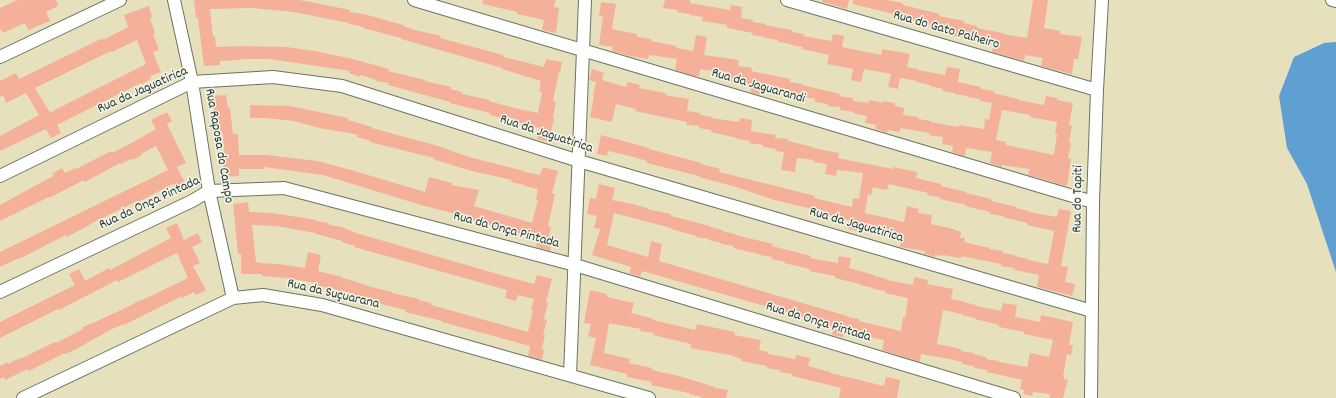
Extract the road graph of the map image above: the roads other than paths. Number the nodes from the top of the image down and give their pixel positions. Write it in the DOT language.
graph roads {
  1 [pos="120,0"];
  2 [pos="174,0"];
  3 [pos="414,0"];
  4 [pos="584,0"];
  5 [pos="787,0"];
  6 [pos="1102,0"];
  7 [pos="1332,0"];
  8 [pos="1336,1"];
  9 [pos="583,50"];
  10 [pos="0,57"];
  11 [pos="192,82"];
  12 [pos="1097,90"];
  13 [pos="579,161"];
  14 [pos="0,176"];
  15 [pos="209,191"];
  16 [pos="1093,202"];
  17 [pos="575,265"];
  18 [pos="0,292"];
  19 [pos="233,298"];
  20 [pos="1092,311"];
  21 [pos="570,375"];
  22 [pos="23,398"];
  23 [pos="649,398"];
  24 [pos="1014,398"];
  25 [pos="1091,398"];
  1 -- 10 [label="street"];
  2 -- 11 [label="street, Rua Raposa do Campo"];
  3 -- 9 [label="street, Rua da Jaguarandi"];
  4 -- 9 [label="street"];
  5 -- 12 [label="street, Rua do Gato Palheiro"];
  6 -- 12 [label="street, Rua do Tapiti"];
  7 -- 8 [label="street"];
  9 -- 13 [label="street"];
  9 -- 16 [label="street, Rua da Jaguarandi"];
  11 -- 13 [label="street, Rua da Jaguatirica"];
  11 -- 14 [label="street, Rua da Jaguatirica"];
  11 -- 15 [label="street, Rua Raposa do Campo"];
  12 -- 16 [label="street, Rua do Tapiti"];
  13 -- 17 [label="street"];
  13 -- 20 [label="street, Rua da Jaguatirica"];
  15 -- 17 [label="street, Rua da Onça Pintada"];
  15 -- 18 [label="street, Rua da Onça Pintada"];
  15 -- 19 [label="street, Rua Raposa do Campo"];
  16 -- 20 [label="street, Rua do Tapiti"];
  17 -- 21 [label="street"];
  17 -- 24 [label="street, Rua da Onça Pintada"];
  19 -- 21 [label="street, Rua da Suçuarana"];
  19 -- 22 [label="street, Rua da Suçuarana"];
  20 -- 25 [label="street, Rua do Tapiti"];
  21 -- 23 [label="street, Rua da Suçuarana"];
}
